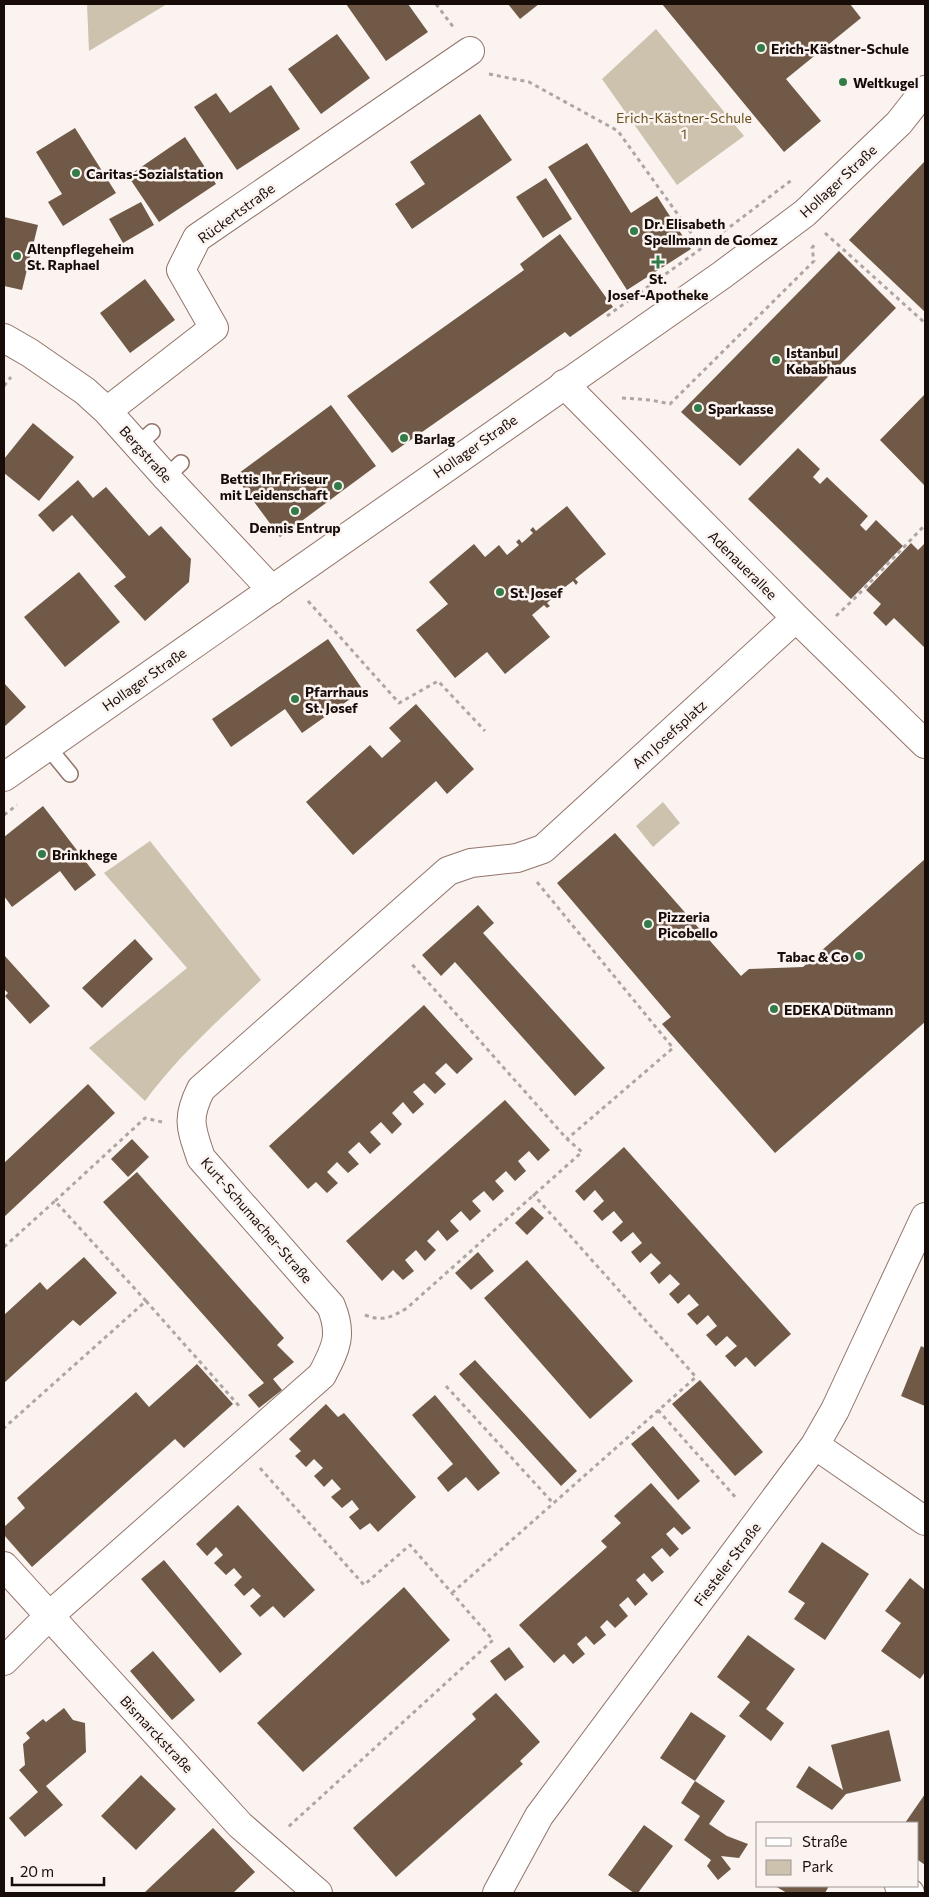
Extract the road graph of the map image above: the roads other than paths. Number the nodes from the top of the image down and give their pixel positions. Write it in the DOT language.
graph roads {
  1 [pos="470,51"];
  2 [pos="925,90"];
  3 [pos="4,338"];
  4 [pos="572,393"];
  5 [pos="108,411"];
  6 [pos="272,590"];
  7 [pos="805,627"];
  8 [pos="925,744"];
  9 [pos="47,746"];
  10 [pos="70,774"];
  11 [pos="4,777"];
  12 [pos="543,849"];
  13 [pos="925,1217"];
  14 [pos="815,1445"];
  15 [pos="925,1521"];
  16 [pos="4,1566"];
  17 [pos="49,1616"];
  18 [pos="4,1661"];
  19 [pos="318,1893"];
  20 [pos="497,1893"];
  1 -- 5 [label="street, Rückertstraße"];
  2 -- 4 [label="street, Hollager Straße"];
  3 -- 5 [label="street, Bergstraße"];
  4 -- 6 [label="street, Hollager Straße"];
  4 -- 7 [label="street, Adenauerallee"];
  5 -- 6 [label="street, Bergstraße"];
  6 -- 9 [label="street, Hollager Straße"];
  7 -- 8 [label="street, Adenauerallee"];
  7 -- 12 [label="street, Am Josefsplatz"];
  9 -- 10 [label="lane"];
  9 -- 11 [label="street, Hollager Straße"];
  12 -- 17 [label="street, Kurt-Schumacher-Straße"];
  13 -- 14 [label="street, Fiesteler Straße"];
  14 -- 15 [label="street"];
  14 -- 20 [label="street, Fiesteler Straße"];
  16 -- 17 [label="street, Bismarckstraße"];
  17 -- 18 [label="street, Kurt-Schumacher-Straße"];
  17 -- 19 [label="street, Bismarckstraße"];
}
